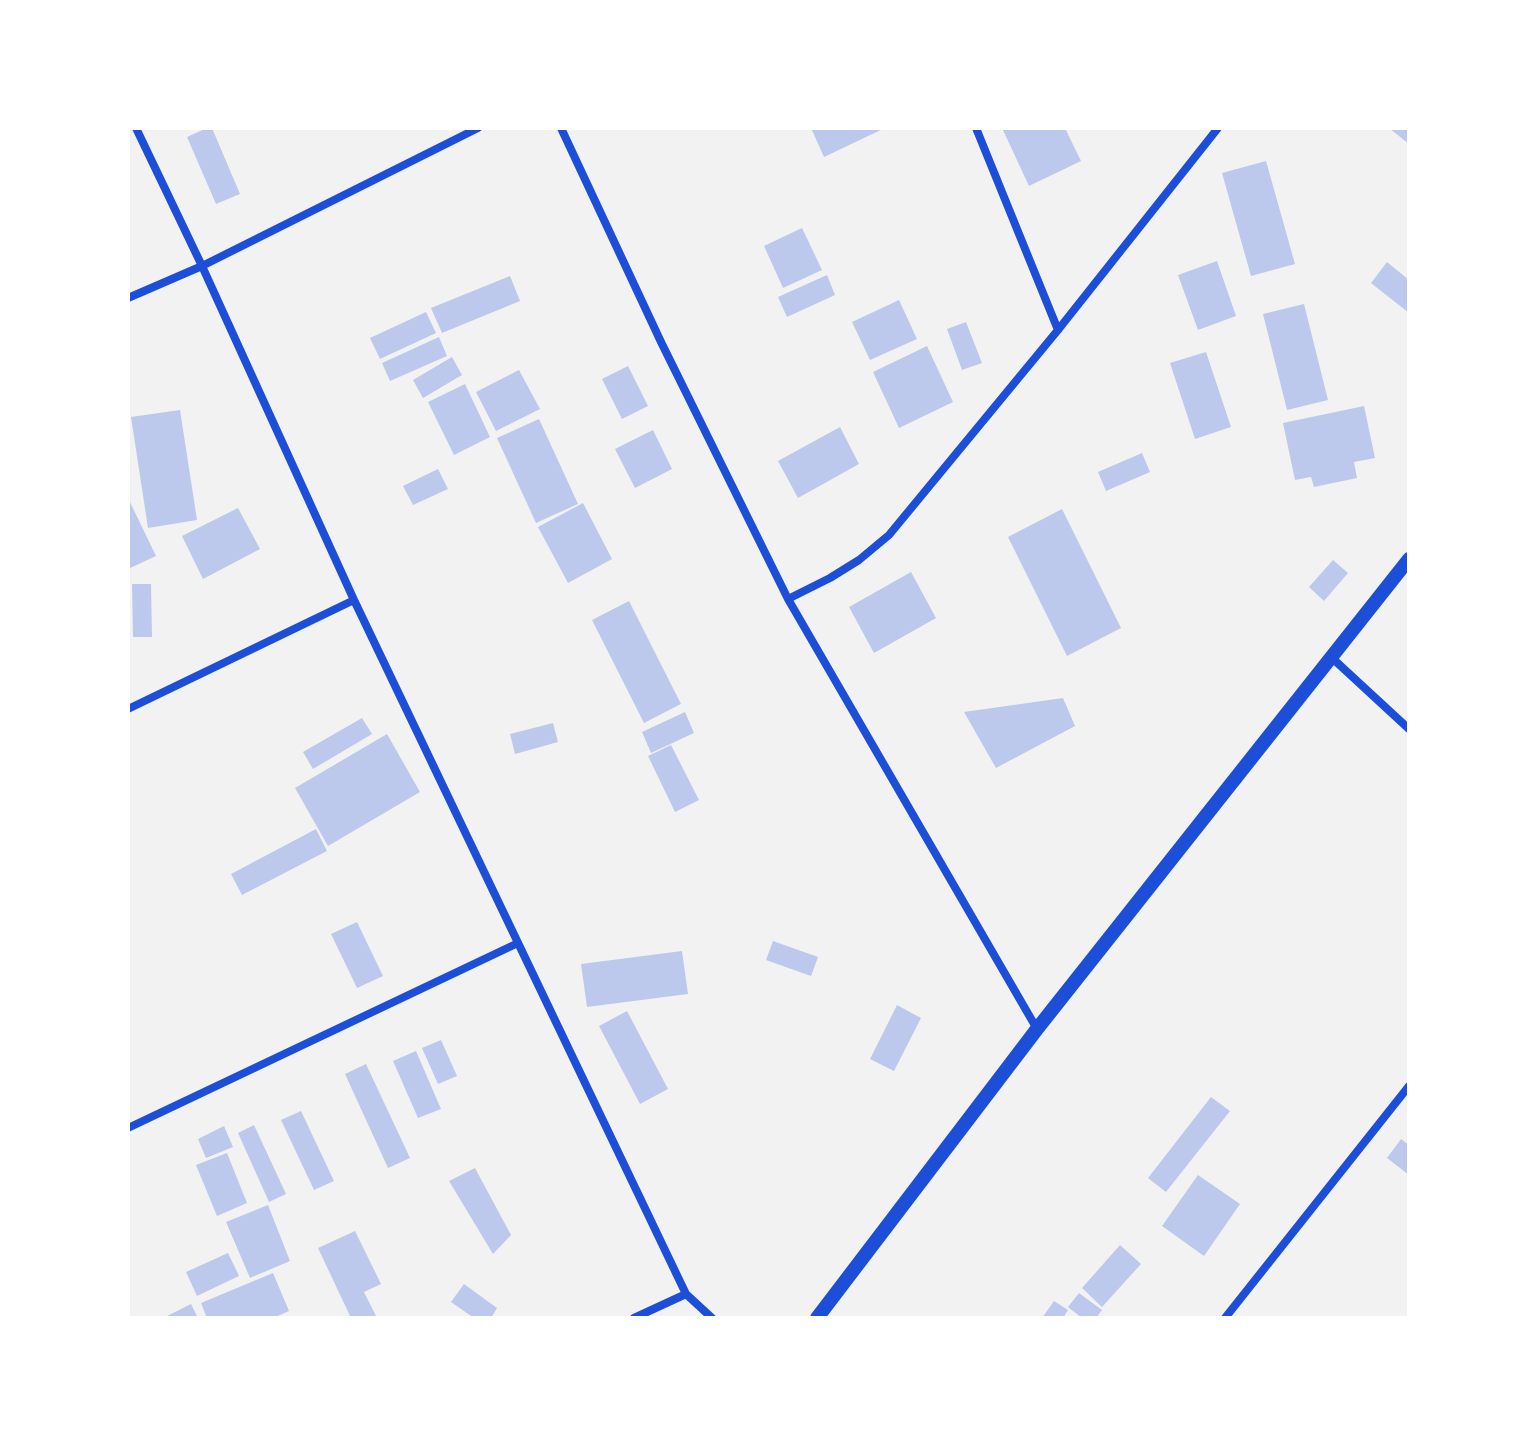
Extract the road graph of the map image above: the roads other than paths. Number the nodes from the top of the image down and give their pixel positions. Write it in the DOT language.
graph roads {
  1 [pos="136,128"];
  2 [pos="478,128"];
  3 [pos="561,128"];
  4 [pos="976,128"];
  5 [pos="1218,128"];
  6 [pos="202,266"];
  7 [pos="128,298"];
  8 [pos="1058,330"];
  9 [pos="1409,559"];
  10 [pos="788,599"];
  11 [pos="354,600"];
  12 [pos="1331,657"];
  13 [pos="128,709"];
  14 [pos="1409,729"];
  15 [pos="518,943"];
  16 [pos="1037,1029"];
  17 [pos="1409,1086"];
  18 [pos="128,1128"];
  19 [pos="686,1294"];
  20 [pos="634,1318"];
  21 [pos="712,1318"];
  22 [pos="817,1318"];
  23 [pos="1225,1318"];
  1 -- 6 [label="street"];
  2 -- 6 [label="street"];
  3 -- 10 [label="street"];
  4 -- 8 [label="street"];
  5 -- 8 [label="street"];
  6 -- 7 [label="street"];
  6 -- 11 [label="street"];
  8 -- 10 [label="street"];
  9 -- 12 [label="street"];
  10 -- 16 [label="street"];
  11 -- 13 [label="street"];
  11 -- 15 [label="street"];
  12 -- 14 [label="street"];
  12 -- 16 [label="street"];
  15 -- 18 [label="street"];
  15 -- 19 [label="street"];
  16 -- 22 [label="street"];
  17 -- 23 [label="street"];
  19 -- 20 [label="street"];
  19 -- 21 [label="street"];
}
